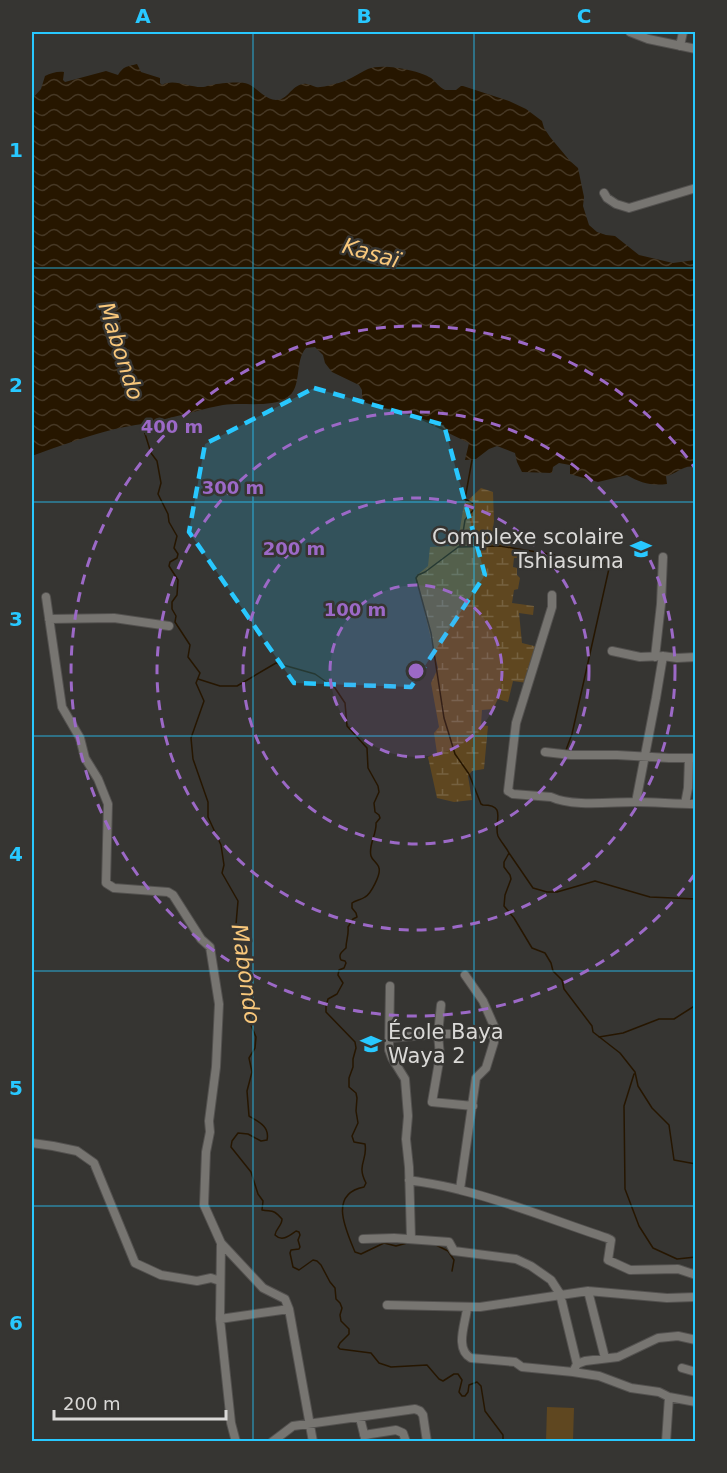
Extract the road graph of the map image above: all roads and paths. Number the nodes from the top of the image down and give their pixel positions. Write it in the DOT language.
graph roads {
  1 [pos="630,32"];
  2 [pos="683,32"];
  3 [pos="680,46"];
  4 [pos="696,50"];
  5 [pos="696,188"];
  6 [pos="603,193"];
  7 [pos="663,557"];
  8 [pos="552,595"];
  9 [pos="46,597"];
  10 [pos="49,619"];
  11 [pos="169,627"];
  12 [pos="612,651"];
  13 [pos="659,656"];
  14 [pos="696,657"];
  15 [pos="545,752"];
  16 [pos="644,756"];
  17 [pos="692,758"];
  18 [pos="636,802"];
  19 [pos="685,804"];
  20 [pos="696,804"];
  21 [pos="465,975"];
  22 [pos="390,986"];
  23 [pos="441,1005"];
  24 [pos="438,1034"];
  25 [pos="495,1034"];
  26 [pos="390,1038"];
  27 [pos="473,1106"];
  28 [pos="32,1143"];
  29 [pos="409,1180"];
  30 [pos="460,1190"];
  31 [pos="363,1239"];
  32 [pos="411,1239"];
  33 [pos="221,1243"];
  34 [pos="696,1275"];
  35 [pos="220,1281"];
  36 [pos="588,1291"];
  37 [pos="560,1294"];
  38 [pos="696,1297"];
  39 [pos="387,1305"];
  40 [pos="467,1308"];
  41 [pos="290,1309"];
  42 [pos="220,1319"];
  43 [pos="696,1340"];
  44 [pos="605,1358"];
  45 [pos="575,1368"];
  46 [pos="682,1368"];
  47 [pos="696,1372"];
  48 [pos="669,1398"];
  49 [pos="696,1402"];
  50 [pos="360,1418"];
  51 [pos="310,1423"];
  52 [pos="365,1438"];
  53 [pos="236,1442"];
  54 [pos="272,1442"];
  55 [pos="313,1442"];
  56 [pos="406,1442"];
  57 [pos="427,1442"];
  58 [pos="666,1442"];
  1 -- 3 [label="street"];
  2 -- 3 [label="street"];
  3 -- 4 [label="street"];
  5 -- 6 [label="street"];
  7 -- 13 [label="street"];
  8 -- 18 [label="street"];
  9 -- 10 [label="street"];
  10 -- 11 [label="street"];
  10 -- 33 [label="street"];
  12 -- 13 [label="street"];
  13 -- 14 [label="street"];
  13 -- 16 [label="street"];
  15 -- 16 [label="street"];
  16 -- 17 [label="street"];
  16 -- 18 [label="street"];
  17 -- 19 [label="street"];
  18 -- 19 [label="street"];
  19 -- 20 [label="street"];
  21 -- 25 [label="street"];
  22 -- 26 [label="street"];
  23 -- 24 [label="street"];
  24 -- 25 [label="street"];
  24 -- 26 [label="street"];
  24 -- 27 [label="street"];
  25 -- 27 [label="street"];
  26 -- 29 [label="street"];
  27 -- 30 [label="street"];
  28 -- 35 [label="street"];
  29 -- 30 [label="street"];
  29 -- 32 [label="street"];
  30 -- 34 [label="street"];
  31 -- 32 [label="street"];
  32 -- 37 [label="street"];
  33 -- 35 [label="street"];
  33 -- 41 [label="street"];
  35 -- 42 [label="street"];
  36 -- 37 [label="street"];
  36 -- 38 [label="street"];
  36 -- 44 [label="street"];
  37 -- 40 [label="street"];
  37 -- 45 [label="street"];
  39 -- 40 [label="street"];
  40 -- 45 [label="street"];
  41 -- 42 [label="street"];
  41 -- 51 [label="street"];
  42 -- 53 [label="street"];
  43 -- 44 [label="street"];
  44 -- 45 [label="street"];
  45 -- 48 [label="street"];
  46 -- 47 [label="street"];
  48 -- 49 [label="street"];
  48 -- 58 [label="street"];
  50 -- 51 [label="street"];
  50 -- 52 [label="street"];
  50 -- 57 [label="street"];
  51 -- 54 [label="street"];
  51 -- 55 [label="street"];
  52 -- 56 [label="street"];
}
